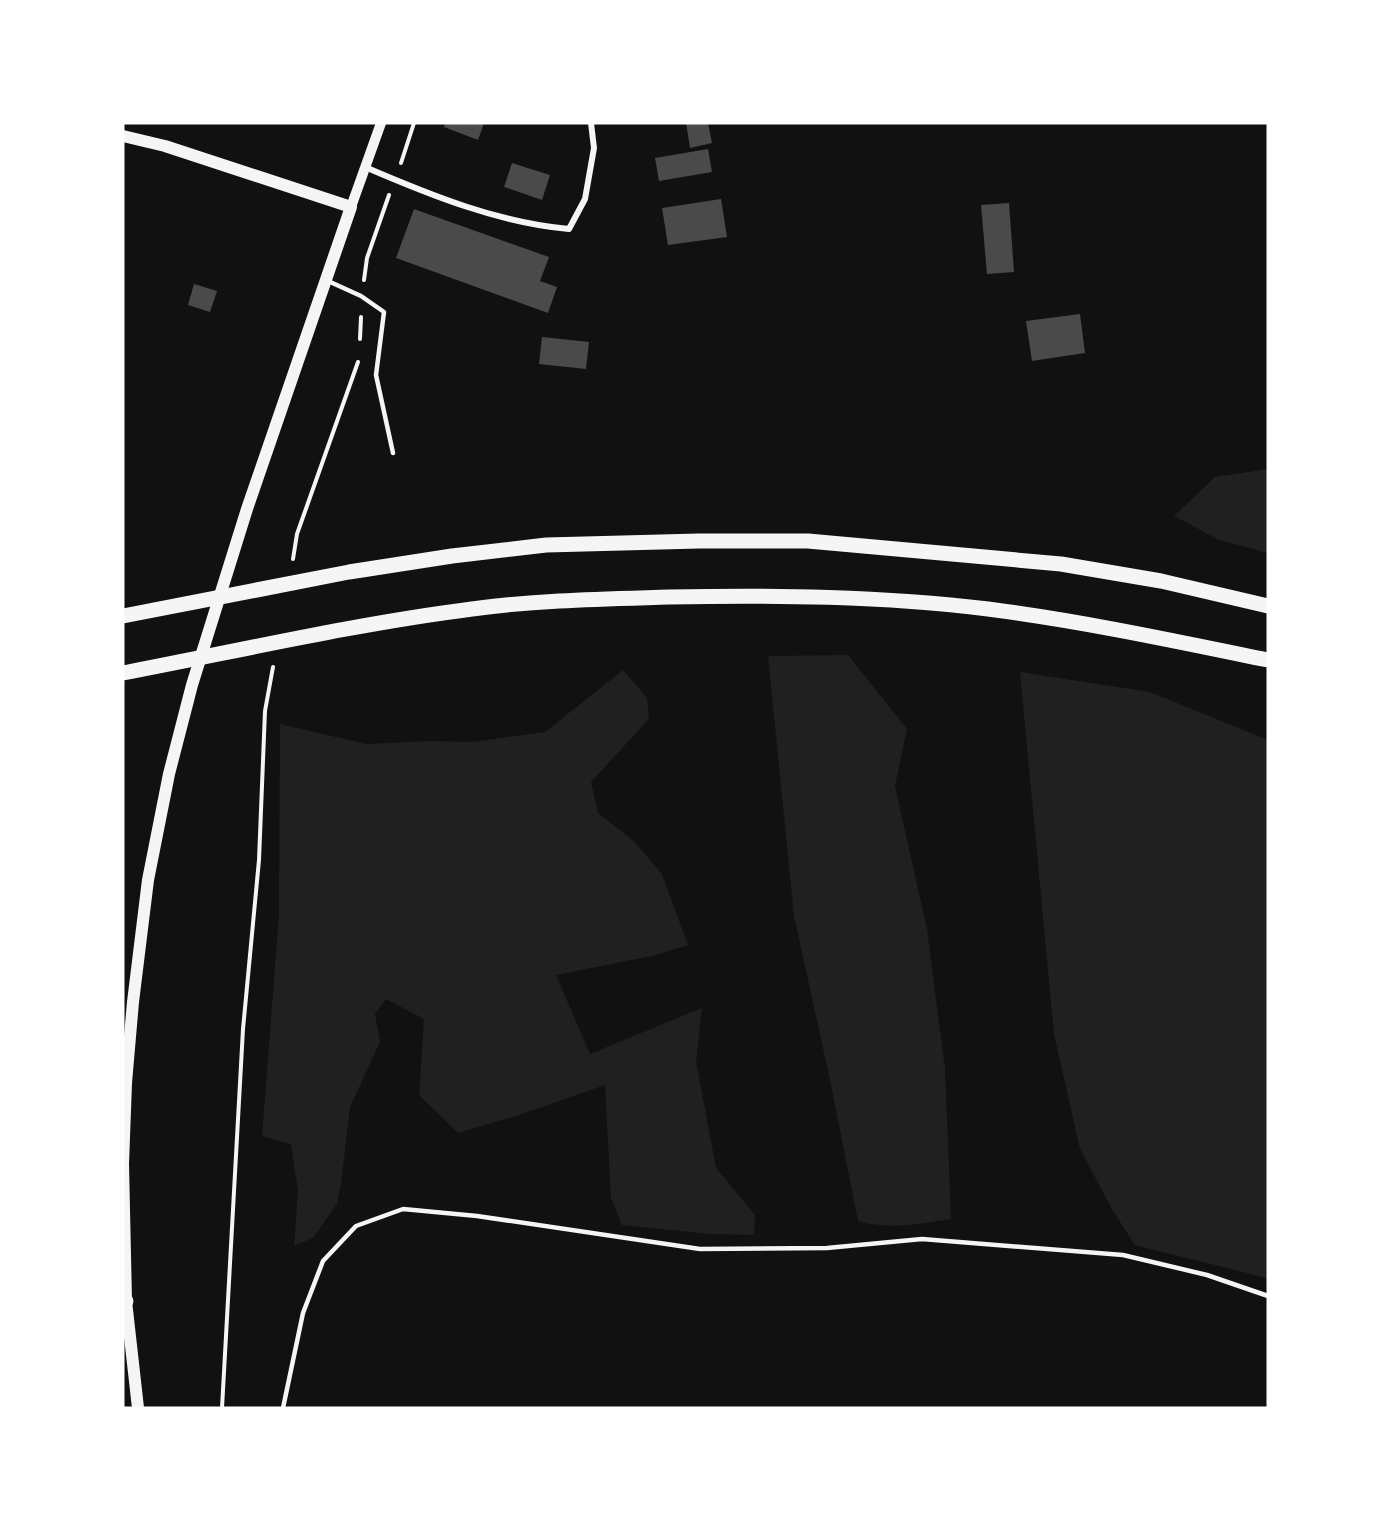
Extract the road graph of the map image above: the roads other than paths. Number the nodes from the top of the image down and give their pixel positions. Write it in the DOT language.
graph roads {
  1 [pos="381,123"];
  2 [pos="591,123"];
  3 [pos="123,136"];
  4 [pos="365,167"];
  5 [pos="351,207"];
  6 [pos="326,280"];
  7 [pos="393,453"];
  8 [pos="1268,606"];
  9 [pos="123,616"];
  10 [pos="1268,660"];
  11 [pos="123,673"];
  12 [pos="1268,1296"];
  13 [pos="125,1301"];
  14 [pos="138,1408"];
  15 [pos="283,1408"];
  1 -- 4 [label="street"];
  2 -- 4 [label="street"];
  3 -- 5 [label="main road"];
  4 -- 5 [label="street"];
  5 -- 6 [label="main road"];
  6 -- 7 [label="lane"];
  6 -- 13 [label="main road"];
  8 -- 9 [label="main road"];
  10 -- 11 [label="main road"];
  12 -- 15 [label="lane"];
  13 -- 14 [label="main road"];
}
